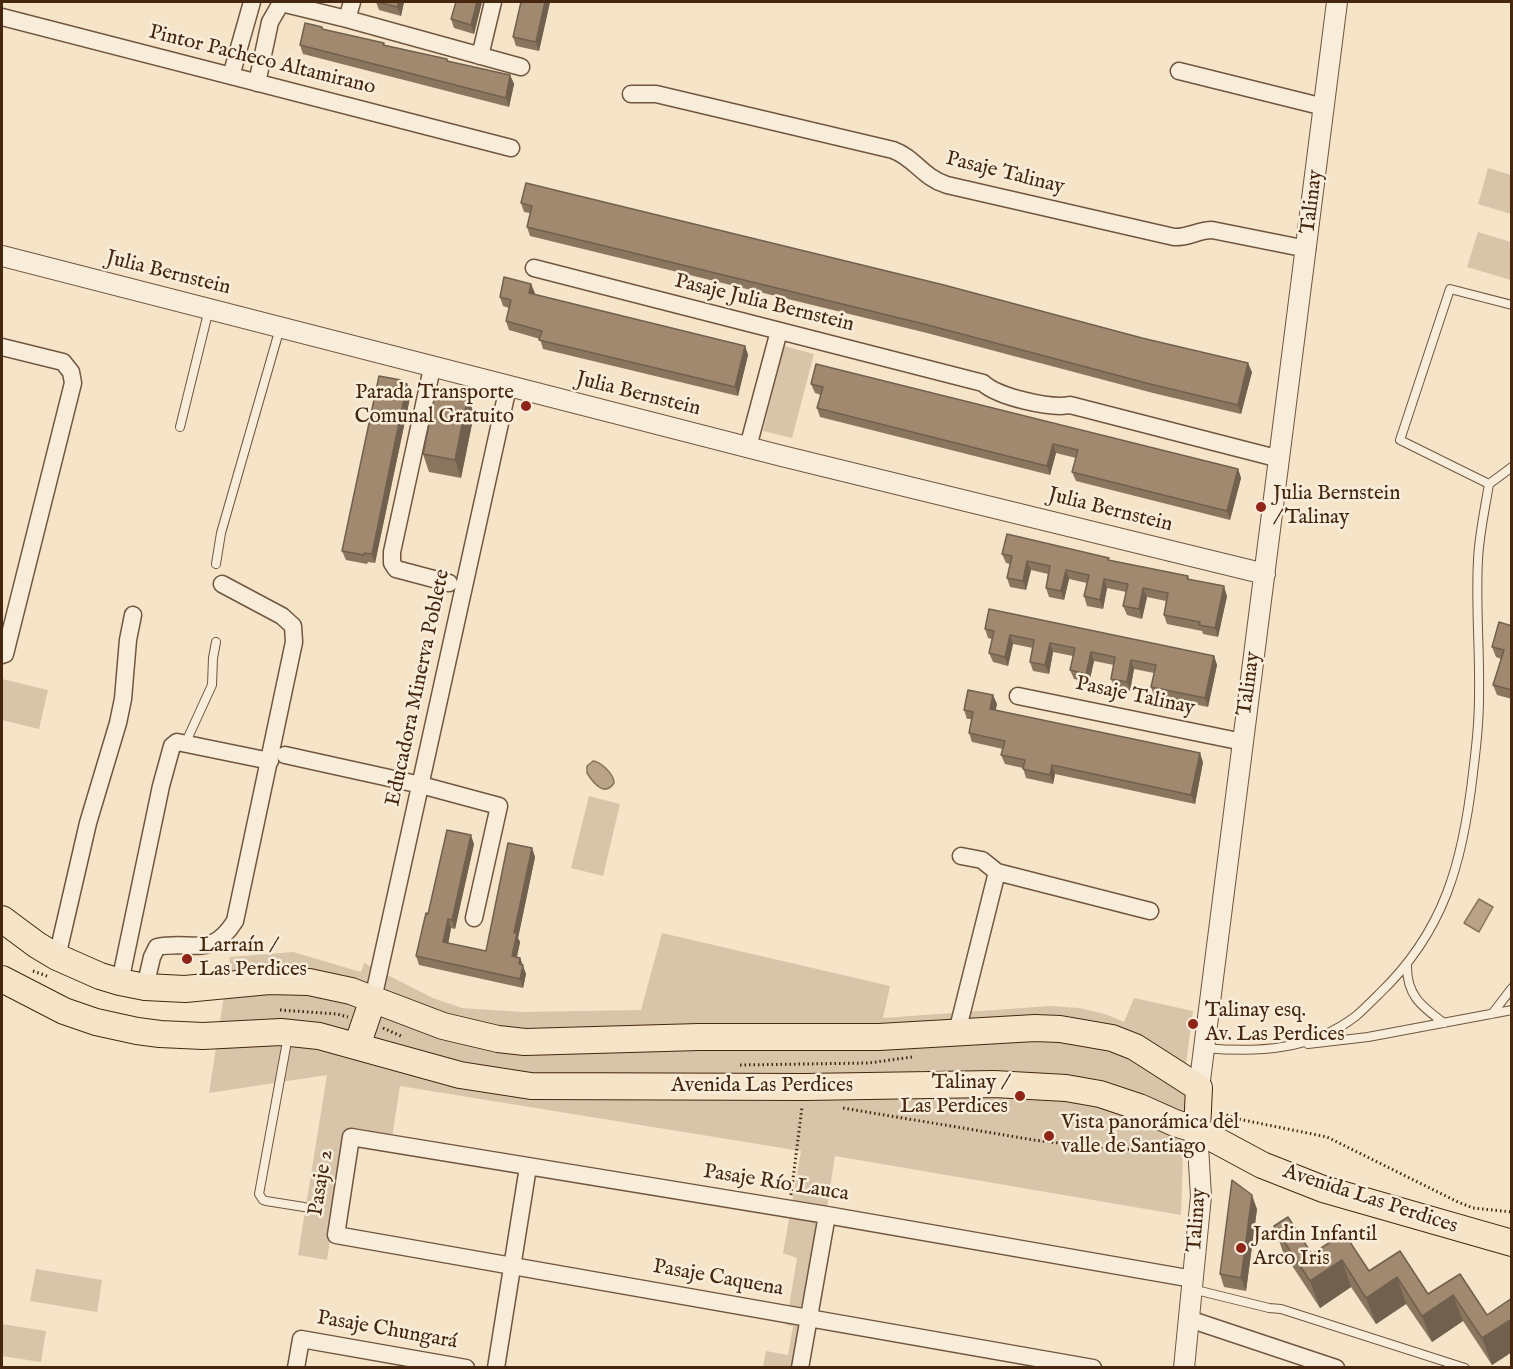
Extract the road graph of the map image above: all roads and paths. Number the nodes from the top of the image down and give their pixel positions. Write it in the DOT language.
graph roads {
  1 [pos="252,2"];
  2 [pos="352,2"];
  3 [pos="493,2"];
  4 [pos="1337,2"];
  5 [pos="2,17"];
  6 [pos="347,19"];
  7 [pos="480,56"];
  8 [pos="520,68"];
  9 [pos="1179,71"];
  10 [pos="231,76"];
  11 [pos="257,83"];
  12 [pos="631,94"];
  13 [pos="1324,107"];
  14 [pos="511,148"];
  15 [pos="1307,249"];
  16 [pos="2,256"];
  17 [pos="534,268"];
  18 [pos="1512,305"];
  19 [pos="209,309"];
  20 [pos="280,327"];
  21 [pos="779,331"];
  22 [pos="2,347"];
  23 [pos="432,368"];
  24 [pos="508,387"];
  25 [pos="180,427"];
  26 [pos="748,447"];
  27 [pos="1280,459"];
  28 [pos="1512,467"];
  29 [pos="1489,484"];
  30 [pos="216,564"];
  31 [pos="1265,574"];
  32 [pos="449,583"];
  33 [pos="222,584"];
  34 [pos="133,615"];
  35 [pos="216,642"];
  36 [pos="2,655"];
  37 [pos="1018,696"];
  38 [pos="1243,742"];
  39 [pos="185,744"];
  40 [pos="277,758"];
  41 [pos="421,785"];
  42 [pos="961,856"];
  43 [pos="997,872"];
  44 [pos="1150,911"];
  45 [pos="474,918"];
  46 [pos="2,919"];
  47 [pos="57,957"];
  48 [pos="1407,963"];
  49 [pos="2,978"];
  50 [pos="120,982"];
  51 [pos="145,987"];
  52 [pos="1512,988"];
  53 [pos="373,999"];
  54 [pos="1512,1010"];
  55 [pos="1492,1014"];
  56 [pos="1444,1023"];
  57 [pos="957,1032"];
  58 [pos="289,1033"];
  59 [pos="357,1046"];
  60 [pos="1288,1047"];
  61 [pos="1204,1048"];
  62 [pos="813,1087"];
  63 [pos="1199,1088"];
  64 [pos="1216,1111"];
  65 [pos="1197,1130"];
  66 [pos="351,1137"];
  67 [pos="1182,1152"];
  68 [pos="528,1167"];
  69 [pos="304,1207"];
  70 [pos="789,1209"];
  71 [pos="1512,1212"];
  72 [pos="827,1215"];
  73 [pos="336,1235"];
  74 [pos="1512,1243"];
  75 [pos="512,1266"];
  76 [pos="1193,1284"];
  77 [pos="809,1318"];
  78 [pos="1189,1319"];
  79 [pos="296,1368"];
  80 [pos="466,1368"];
  81 [pos="496,1368"];
  82 [pos="800,1368"];
  83 [pos="1093,1368"];
  84 [pos="1184,1368"];
  85 [pos="1336,1368"];
  86 [pos="1465,1368"];
  1 -- 10 [label="street"];
  2 -- 6 [label="street"];
  3 -- 7 [label="street"];
  4 -- 13 [label="street, Talinay"];
  5 -- 10 [label="street, Pintor Pacheco Altamirano"];
  6 -- 7 [label="street"];
  6 -- 11 [label="street"];
  7 -- 8 [label="street"];
  9 -- 13 [label="street"];
  10 -- 11 [label="street, Pintor Pacheco Altamirano"];
  11 -- 14 [label="street, Pintor Pacheco Altamirano"];
  12 -- 15 [label="street, Pasaje Talinay"];
  13 -- 15 [label="street, Talinay"];
  15 -- 27 [label="street, Talinay"];
  16 -- 19 [label="street, Julia Bernstein"];
  17 -- 21 [label="street, Pasaje Julia Bernstein"];
  18 -- 29 [label="lane"];
  19 -- 20 [label="street, Julia Bernstein"];
  19 -- 25 [label="lane"];
  20 -- 23 [label="street, Julia Bernstein"];
  20 -- 30 [label="lane"];
  21 -- 26 [label="street"];
  21 -- 27 [label="street, Pasaje Julia Bernstein"];
  22 -- 36 [label="street"];
  23 -- 24 [label="street, Julia Bernstein"];
  23 -- 32 [label="street"];
  24 -- 26 [label="street, Julia Bernstein"];
  24 -- 41 [label="street, Educadora Minerva Poblete"];
  26 -- 31 [label="street, Julia Bernstein"];
  27 -- 31 [label="street, Talinay"];
  28 -- 29 [label="lane"];
  29 -- 48 [label="lane"];
  31 -- 38 [label="street, Talinay"];
  33 -- 40 [label="street"];
  34 -- 47 [label="street"];
  35 -- 39 [label="lane"];
  37 -- 38 [label="street, Pasaje Talinay"];
  38 -- 61 [label="street, Talinay"];
  39 -- 40 [label="street"];
  39 -- 50 [label="street"];
  40 -- 41 [label="street"];
  40 -- 51 [label="street"];
  41 -- 45 [label="street"];
  41 -- 53 [label="street, Educadora Minerva Poblete"];
  42 -- 43 [label="street"];
  43 -- 44 [label="street"];
  43 -- 57 [label="street"];
  46 -- 47 [label="main road"];
  47 -- 50 [label="main road"];
  48 -- 56 [label="lane"];
  48 -- 60 [label="lane"];
  49 -- 58 [label="main road, Avenida Las Perdices"];
  50 -- 51 [label="main road"];
  51 -- 53 [label="main road"];
  52 -- 55 [label="lane"];
  53 -- 57 [label="main road"];
  53 -- 59 [label="main road"];
  54 -- 55 [label="lane"];
  55 -- 56 [label="lane"];
  56 -- 60 [label="lane"];
  57 -- 63 [label="main road"];
  58 -- 59 [label="main road, Avenida Las Perdices"];
  58 -- 69 [label="lane"];
  59 -- 62 [label="main road, Avenida Las Perdices"];
  60 -- 61 [label="lane"];
  61 -- 63 [label="street, Talinay"];
  62 -- 65 [label="main road, Avenida Las Perdices"];
  62 -- 67 [label="path"];
  62 -- 70 [label="path"];
  63 -- 65 [label="main road, Talinay"];
  64 -- 71 [label="path"];
  65 -- 74 [label="main road, Avenida Las Perdices"];
  65 -- 76 [label="street, Talinay"];
  66 -- 68 [label="street, Pasaje Río Lauca"];
  66 -- 73 [label="street, Pasaje 2"];
  68 -- 70 [label="street, Pasaje Río Lauca"];
  68 -- 75 [label="street"];
  70 -- 72 [label="street, Pasaje Río Lauca"];
  72 -- 76 [label="street, Pasaje Río Lauca"];
  72 -- 77 [label="street"];
  73 -- 75 [label="street, Pasaje Caquena"];
  75 -- 77 [label="street, Pasaje Caquena"];
  75 -- 81 [label="street"];
  76 -- 78 [label="street, Talinay"];
  76 -- 86 [label="lane"];
  77 -- 82 [label="street"];
  77 -- 83 [label="street, Pasaje Caquena"];
  78 -- 84 [label="street, Talinay"];
  78 -- 85 [label="street"];
  79 -- 80 [label="street, Pasaje Chungará"];
}
